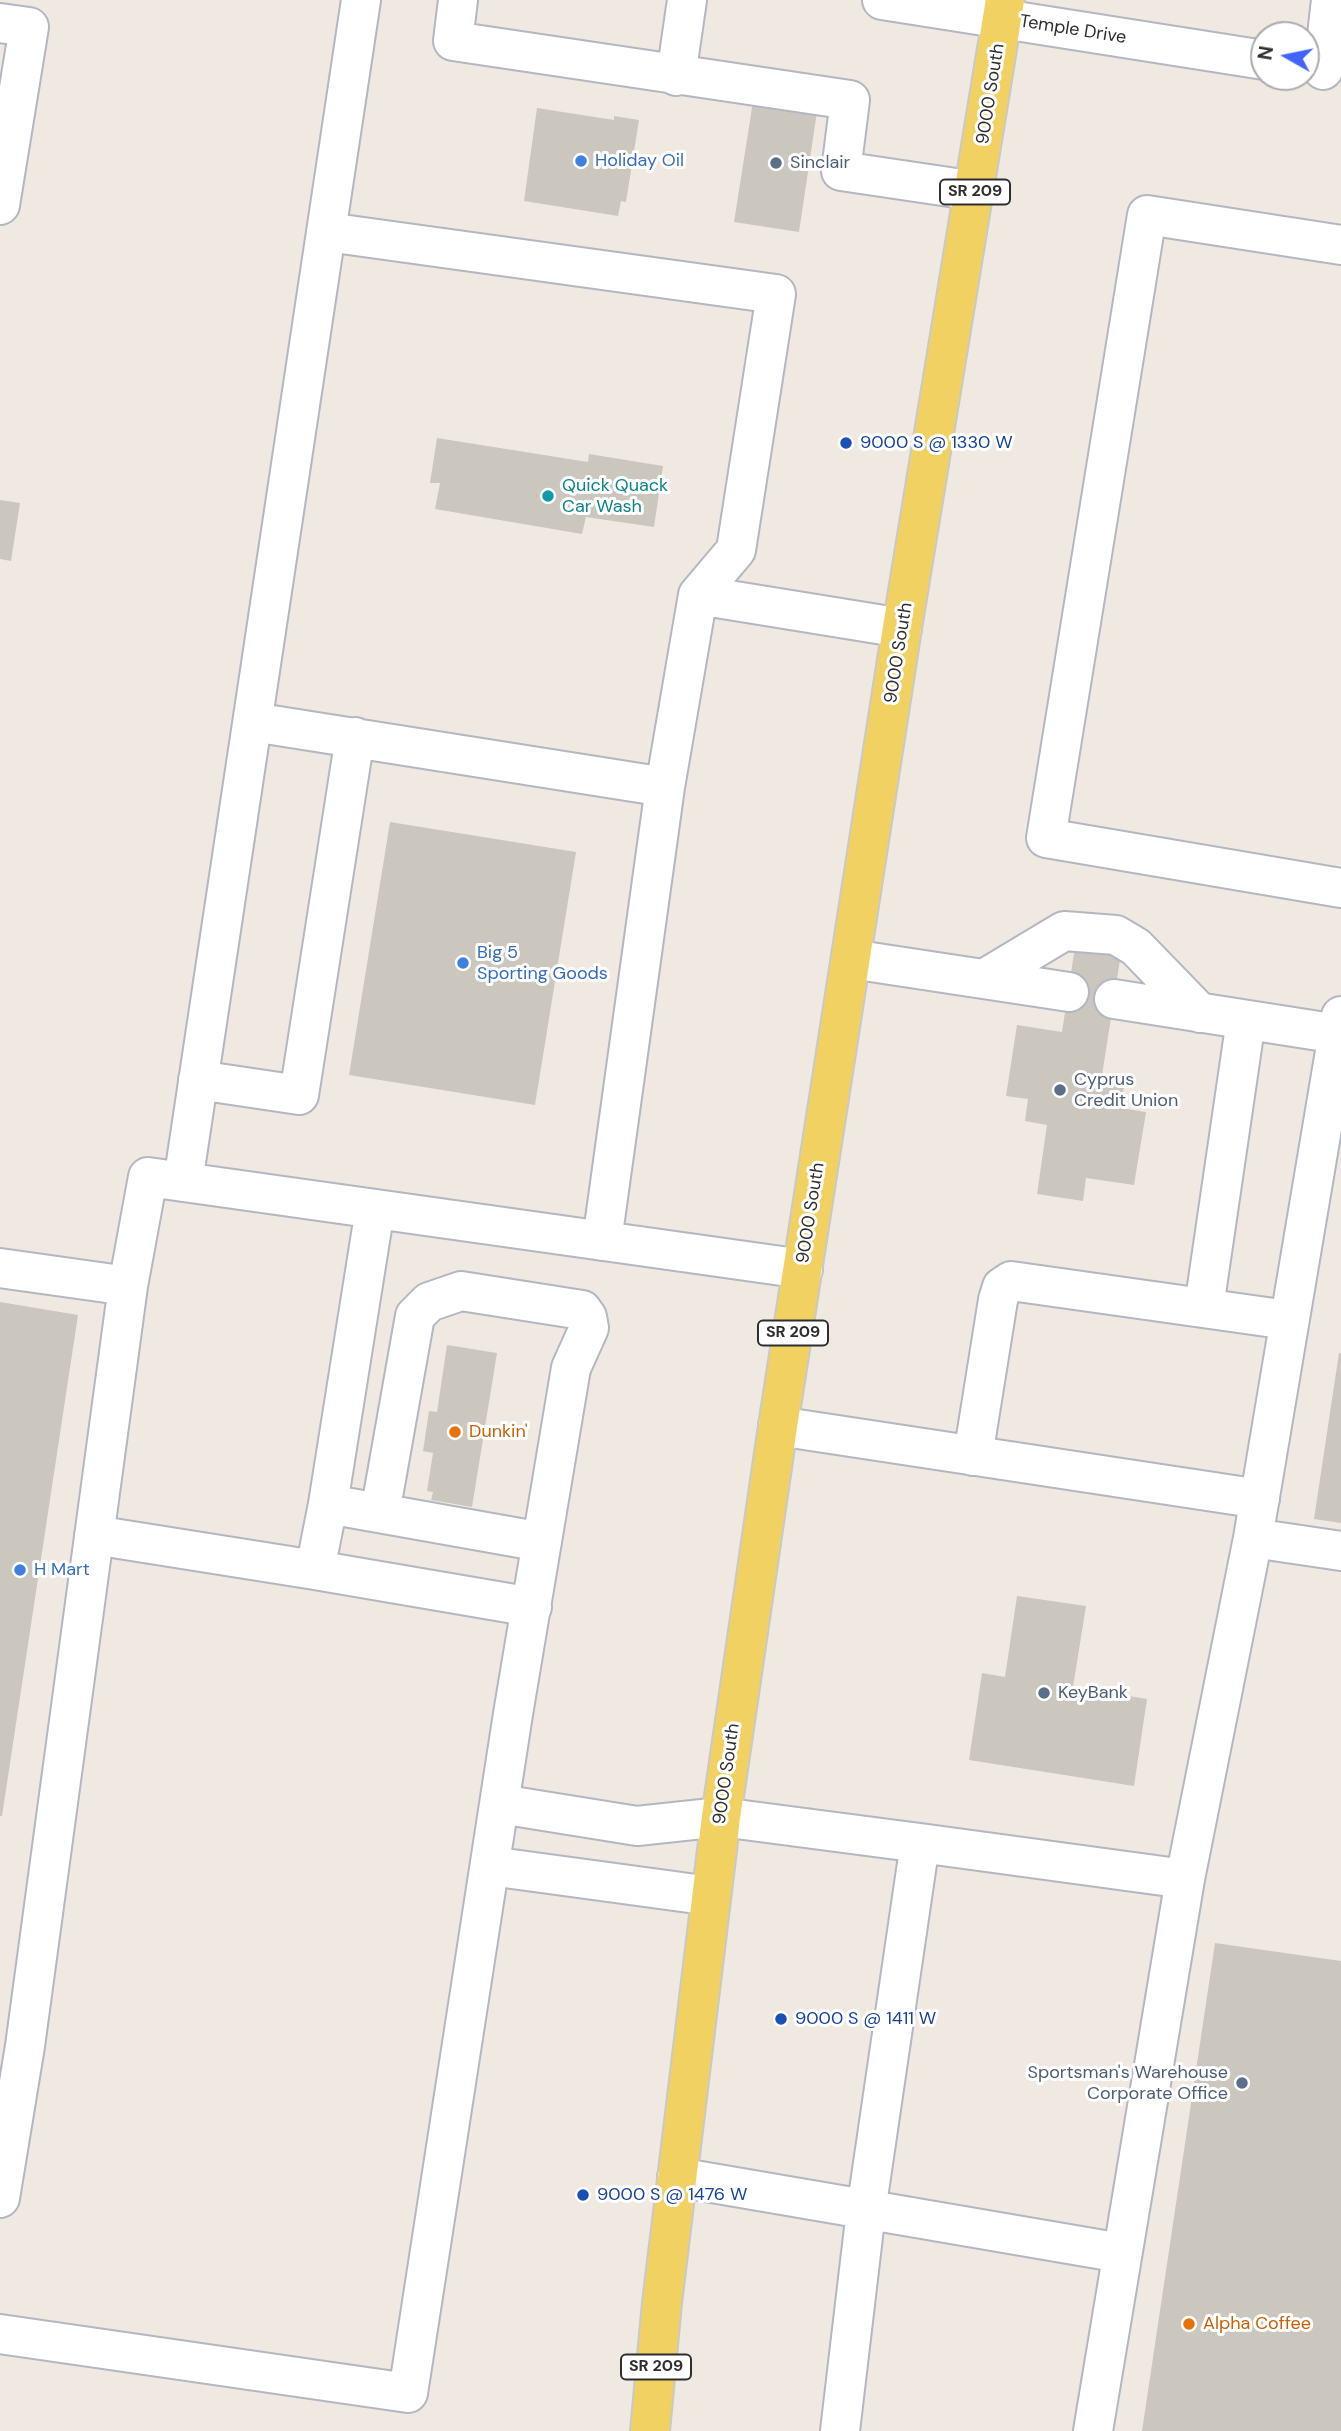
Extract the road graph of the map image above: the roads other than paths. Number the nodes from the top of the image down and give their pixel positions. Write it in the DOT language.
graph roads {
  1 [pos="361,0"];
  2 [pos="458,0"];
  3 [pos="687,0"];
  4 [pos="882,0"];
  5 [pos="1331,0"];
  6 [pos="1004,9"];
  7 [pos="0,23"];
  8 [pos="1250,57"];
  9 [pos="1323,70"];
  10 [pos="676,76"];
  11 [pos="976,191"];
  12 [pos="0,205"];
  13 [pos="327,232"];
  14 [pos="1341,245"];
  15 [pos="698,596"];
  16 [pos="902,628"];
  17 [pos="253,722"];
  18 [pos="355,737"];
  19 [pos="665,787"];
  20 [pos="1341,888"];
  21 [pos="851,959"];
  22 [pos="984,979"];
  23 [pos="1069,992"];
  24 [pos="1114,999"];
  25 [pos="1200,1013"];
  26 [pos="1246,1020"];
  27 [pos="1340,1025"];
  28 [pos="198,1080"];
  29 [pos="183,1182"];
  30 [pos="375,1209"];
  31 [pos="602,1241"];
  32 [pos="0,1268"];
  33 [pos="803,1269"];
  34 [pos="128,1286"];
  35 [pos="1204,1307"];
  36 [pos="1288,1320"];
  37 [pos="778,1426"];
  38 [pos="973,1456"];
  39 [pos="1259,1499"];
  40 [pos="328,1504"];
  41 [pos="389,1515"];
  42 [pos="94,1535"];
  43 [pos="1253,1538"];
  44 [pos="542,1542"];
  45 [pos="1341,1550"];
  46 [pos="315,1570"];
  47 [pos="532,1607"];
  48 [pos="500,1804"];
  49 [pos="721,1817"];
  50 [pos="920,1843"];
  51 [pos="490,1866"];
  52 [pos="1185,1879"];
  53 [pos="711,1896"];
  54 [pos="677,2177"];
  55 [pos="0,2198"];
  56 [pos="866,2211"];
  57 [pos="1121,2253"];
  58 [pos="0,2334"];
  59 [pos="650,2431"];
  60 [pos="840,2431"];
  61 [pos="1093,2431"];
  1 -- 13 [label="street"];
  2 -- 10 [label="street"];
  3 -- 10 [label="street"];
  4 -- 6 [label="street, Temple Drive"];
  5 -- 9 [label="street"];
  6 -- 8 [label="street, Temple Drive"];
  6 -- 11 [label="main road, 9000 South / SR 209"];
  7 -- 12 [label="street"];
  10 -- 11 [label="street"];
  11 -- 16 [label="main road, 9000 South / SR 209"];
  13 -- 15 [label="street"];
  13 -- 17 [label="street"];
  14 -- 20 [label="street"];
  15 -- 16 [label="street"];
  15 -- 19 [label="street"];
  16 -- 21 [label="main road, 9000 South / SR 209"];
  17 -- 18 [label="street"];
  17 -- 28 [label="street"];
  18 -- 19 [label="street"];
  18 -- 28 [label="street"];
  19 -- 31 [label="street"];
  21 -- 22 [label="street"];
  21 -- 33 [label="main road, 9000 South / SR 209"];
  22 -- 23 [label="street"];
  22 -- 25 [label="street"];
  24 -- 25 [label="street"];
  25 -- 26 [label="street"];
  26 -- 27 [label="street"];
  26 -- 35 [label="street"];
  27 -- 36 [label="street"];
  28 -- 29 [label="street"];
  29 -- 30 [label="street"];
  29 -- 34 [label="street"];
  30 -- 31 [label="street"];
  30 -- 40 [label="street"];
  31 -- 33 [label="street"];
  32 -- 34 [label="street"];
  33 -- 37 [label="main road, 9000 South / SR 209"];
  34 -- 42 [label="street"];
  35 -- 36 [label="street"];
  35 -- 38 [label="street"];
  36 -- 39 [label="street"];
  37 -- 38 [label="street"];
  37 -- 49 [label="main road, 9000 South / SR 209"];
  38 -- 39 [label="street"];
  39 -- 43 [label="street"];
  40 -- 41 [label="street"];
  40 -- 46 [label="street"];
  41 -- 44 [label="street"];
  41 -- 44 [label="street"];
  42 -- 46 [label="street"];
  42 -- 55 [label="street"];
  43 -- 45 [label="street"];
  43 -- 52 [label="street"];
  44 -- 47 [label="street"];
  46 -- 47 [label="street"];
  47 -- 48 [label="street"];
  48 -- 49 [label="street"];
  48 -- 51 [label="street"];
  49 -- 50 [label="street"];
  49 -- 53 [label="main road, 9000 South / SR 209"];
  50 -- 52 [label="street"];
  50 -- 56 [label="street"];
  51 -- 53 [label="street"];
  51 -- 58 [label="street"];
  52 -- 57 [label="street"];
  53 -- 54 [label="main road, 9000 South / SR 209"];
  54 -- 56 [label="street"];
  54 -- 59 [label="main road, 9000 South / SR 209"];
  56 -- 57 [label="street"];
  56 -- 60 [label="street"];
  57 -- 61 [label="street"];
}
